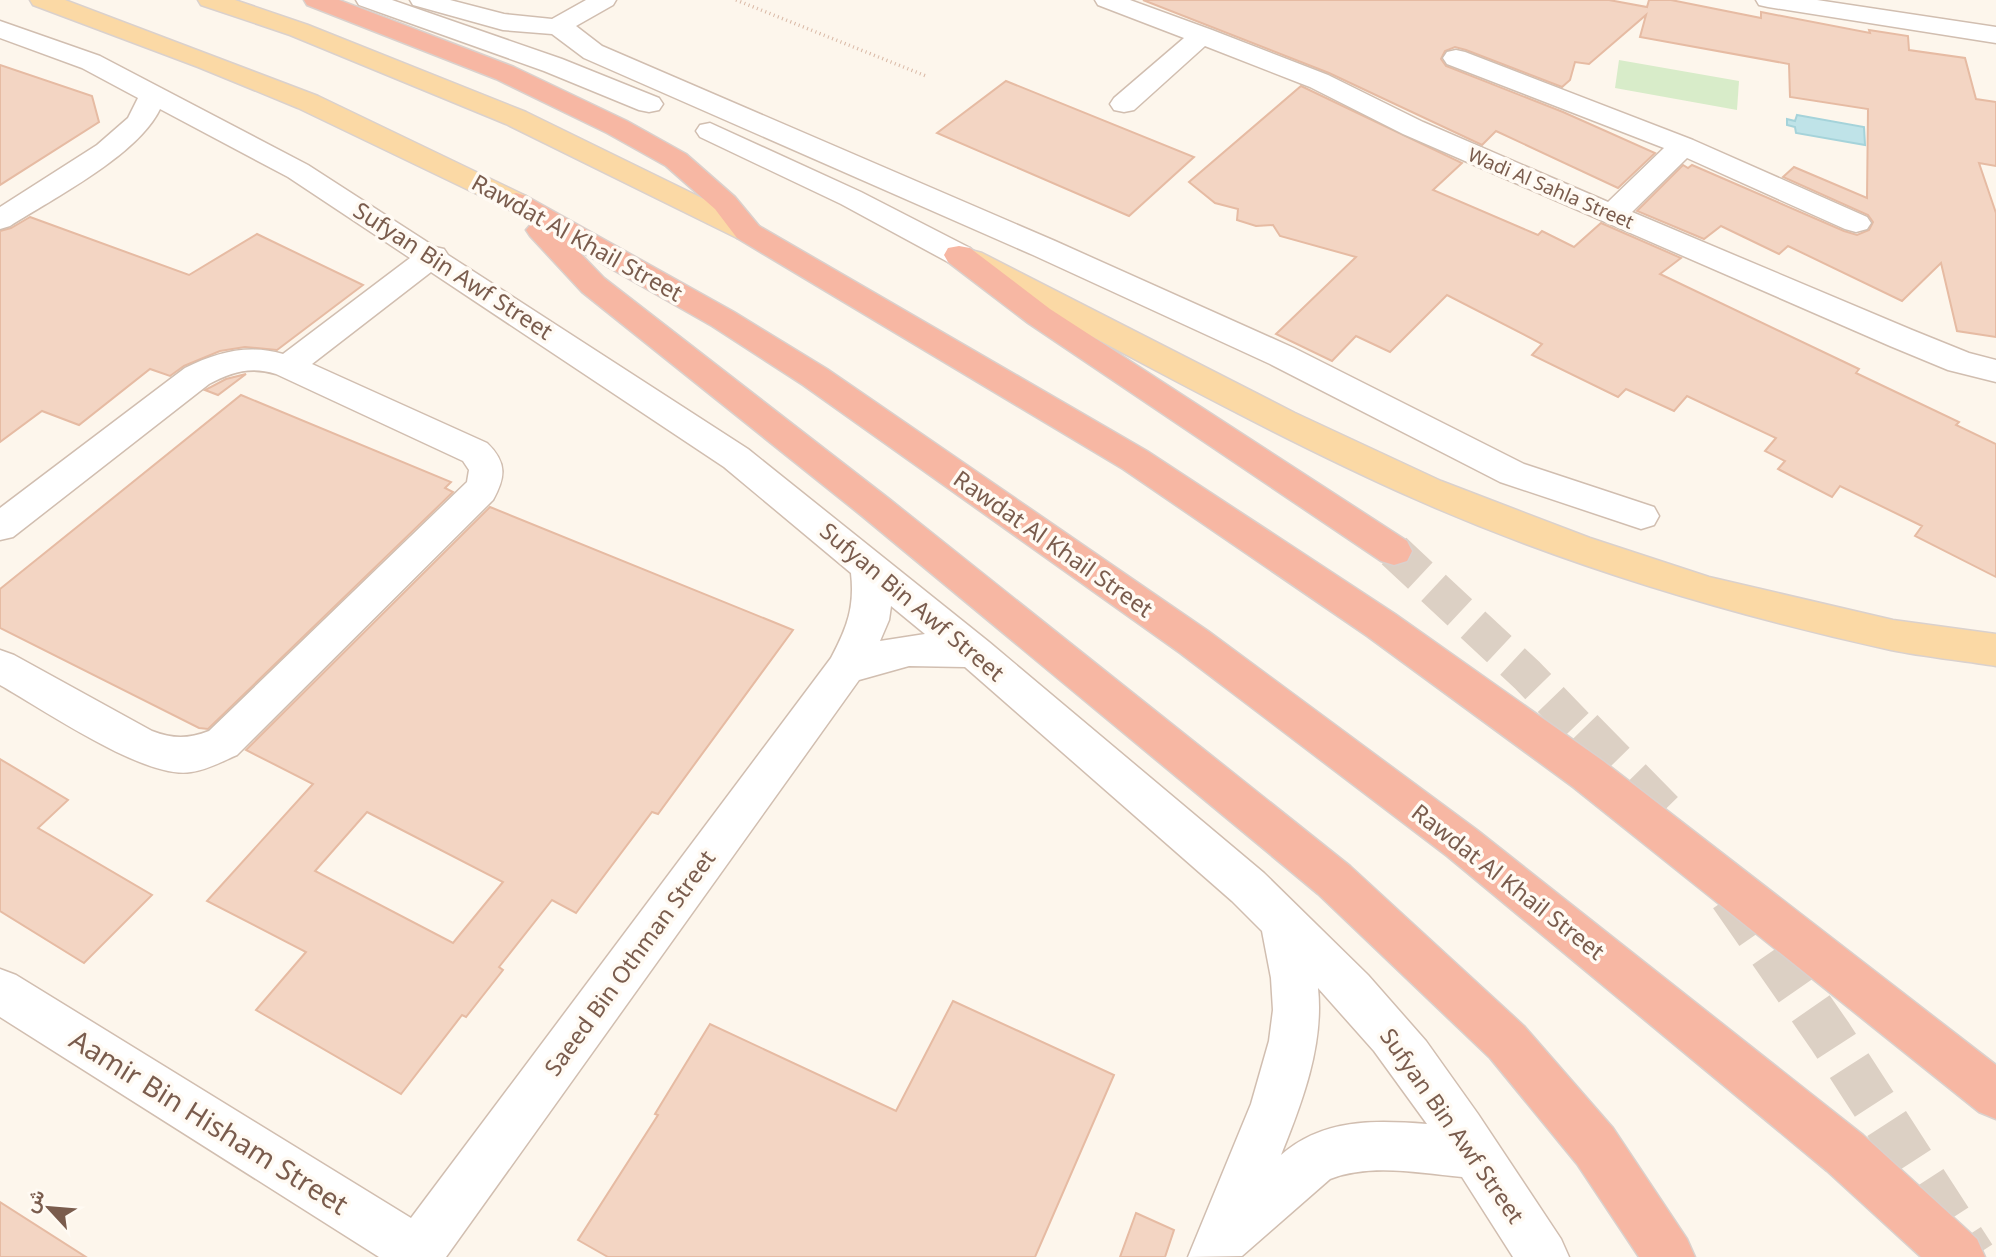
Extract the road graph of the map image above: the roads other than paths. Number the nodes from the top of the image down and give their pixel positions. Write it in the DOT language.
graph roads {
  1 [pos="42,0"];
  2 [pos="210,0"];
  3 [pos="316,0"];
  4 [pos="368,0"];
  5 [pos="422,0"];
  6 [pos="604,0"];
  7 [pos="1107,0"];
  8 [pos="1768,0"];
  9 [pos="1897,10"];
  10 [pos="556,27"];
  11 [pos="0,29"];
  12 [pos="1203,35"];
  13 [pos="1996,35"];
  14 [pos="1456,58"];
  15 [pos="153,96"];
  16 [pos="1124,104"];
  17 [pos="217,129"];
  18 [pos="1683,146"];
  19 [pos="107,151"];
  20 [pos="516,202"];
  21 [pos="1612,214"];
  22 [pos="0,220"];
  23 [pos="1856,223"];
  24 [pos="748,232"];
  25 [pos="959,254"];
  26 [pos="433,256"];
  27 [pos="288,366"];
  28 [pos="1996,371"];
  29 [pos="1641,516"];
  30 [pos="0,527"];
  31 [pos="1394,551"];
  32 [pos="869,565"];
  33 [pos="1996,650"];
  34 [pos="975,653"];
  35 [pos="0,666"];
  36 [pos="845,669"];
  37 [pos="1283,920"];
  38 [pos="0,991"];
  39 [pos="1996,1095"];
  40 [pos="1474,1153"];
  41 [pos="1217,1249"];
  42 [pos="416,1254"];
  43 [pos="1543,1257"];
  44 [pos="1669,1257"];
  45 [pos="1959,1257"];
  1 -- 20 [label="main road, Rawdat Al Khail Street"];
  2 -- 24 [label="main road"];
  3 -- 24 [label="highway"];
  4 -- 25 [label="street"];
  5 -- 10 [label="street"];
  6 -- 10 [label="street"];
  7 -- 12 [label="street, Wadi Al Sahla Street"];
  8 -- 9 [label="street"];
  9 -- 13 [label="street"];
  10 -- 29 [label="street"];
  11 -- 15 [label="street"];
  12 -- 16 [label="street"];
  12 -- 21 [label="street, Wadi Al Sahla Street"];
  14 -- 18 [label="street"];
  15 -- 17 [label="street, Sufyan Bin Awf Street"];
  15 -- 19 [label="street"];
  17 -- 19 [label="street"];
  17 -- 26 [label="street, Sufyan Bin Awf Street"];
  18 -- 21 [label="street"];
  18 -- 23 [label="street"];
  19 -- 22 [label="street"];
  20 -- 44 [label="highway"];
  20 -- 45 [label="highway, Rawdat Al Khail Street"];
  21 -- 28 [label="street, Wadi Al Sahla Street"];
  24 -- 39 [label="highway"];
  25 -- 31 [label="highway"];
  25 -- 33 [label="main road"];
  26 -- 27 [label="street"];
  26 -- 32 [label="street, Sufyan Bin Awf Street"];
  27 -- 30 [label="street"];
  27 -- 35 [label="street"];
  32 -- 34 [label="street, Sufyan Bin Awf Street"];
  32 -- 36 [label="street, Saeed Bin Othman Street"];
  34 -- 36 [label="street"];
  34 -- 37 [label="street, Sufyan Bin Awf Street"];
  36 -- 42 [label="street, Saeed Bin Othman Street"];
  37 -- 40 [label="street, Sufyan Bin Awf Street"];
  37 -- 41 [label="street"];
  38 -- 42 [label="street, Aamir Bin Hisham Street"];
  40 -- 41 [label="street"];
  40 -- 43 [label="street, Sufyan Bin Awf Street"];
}
